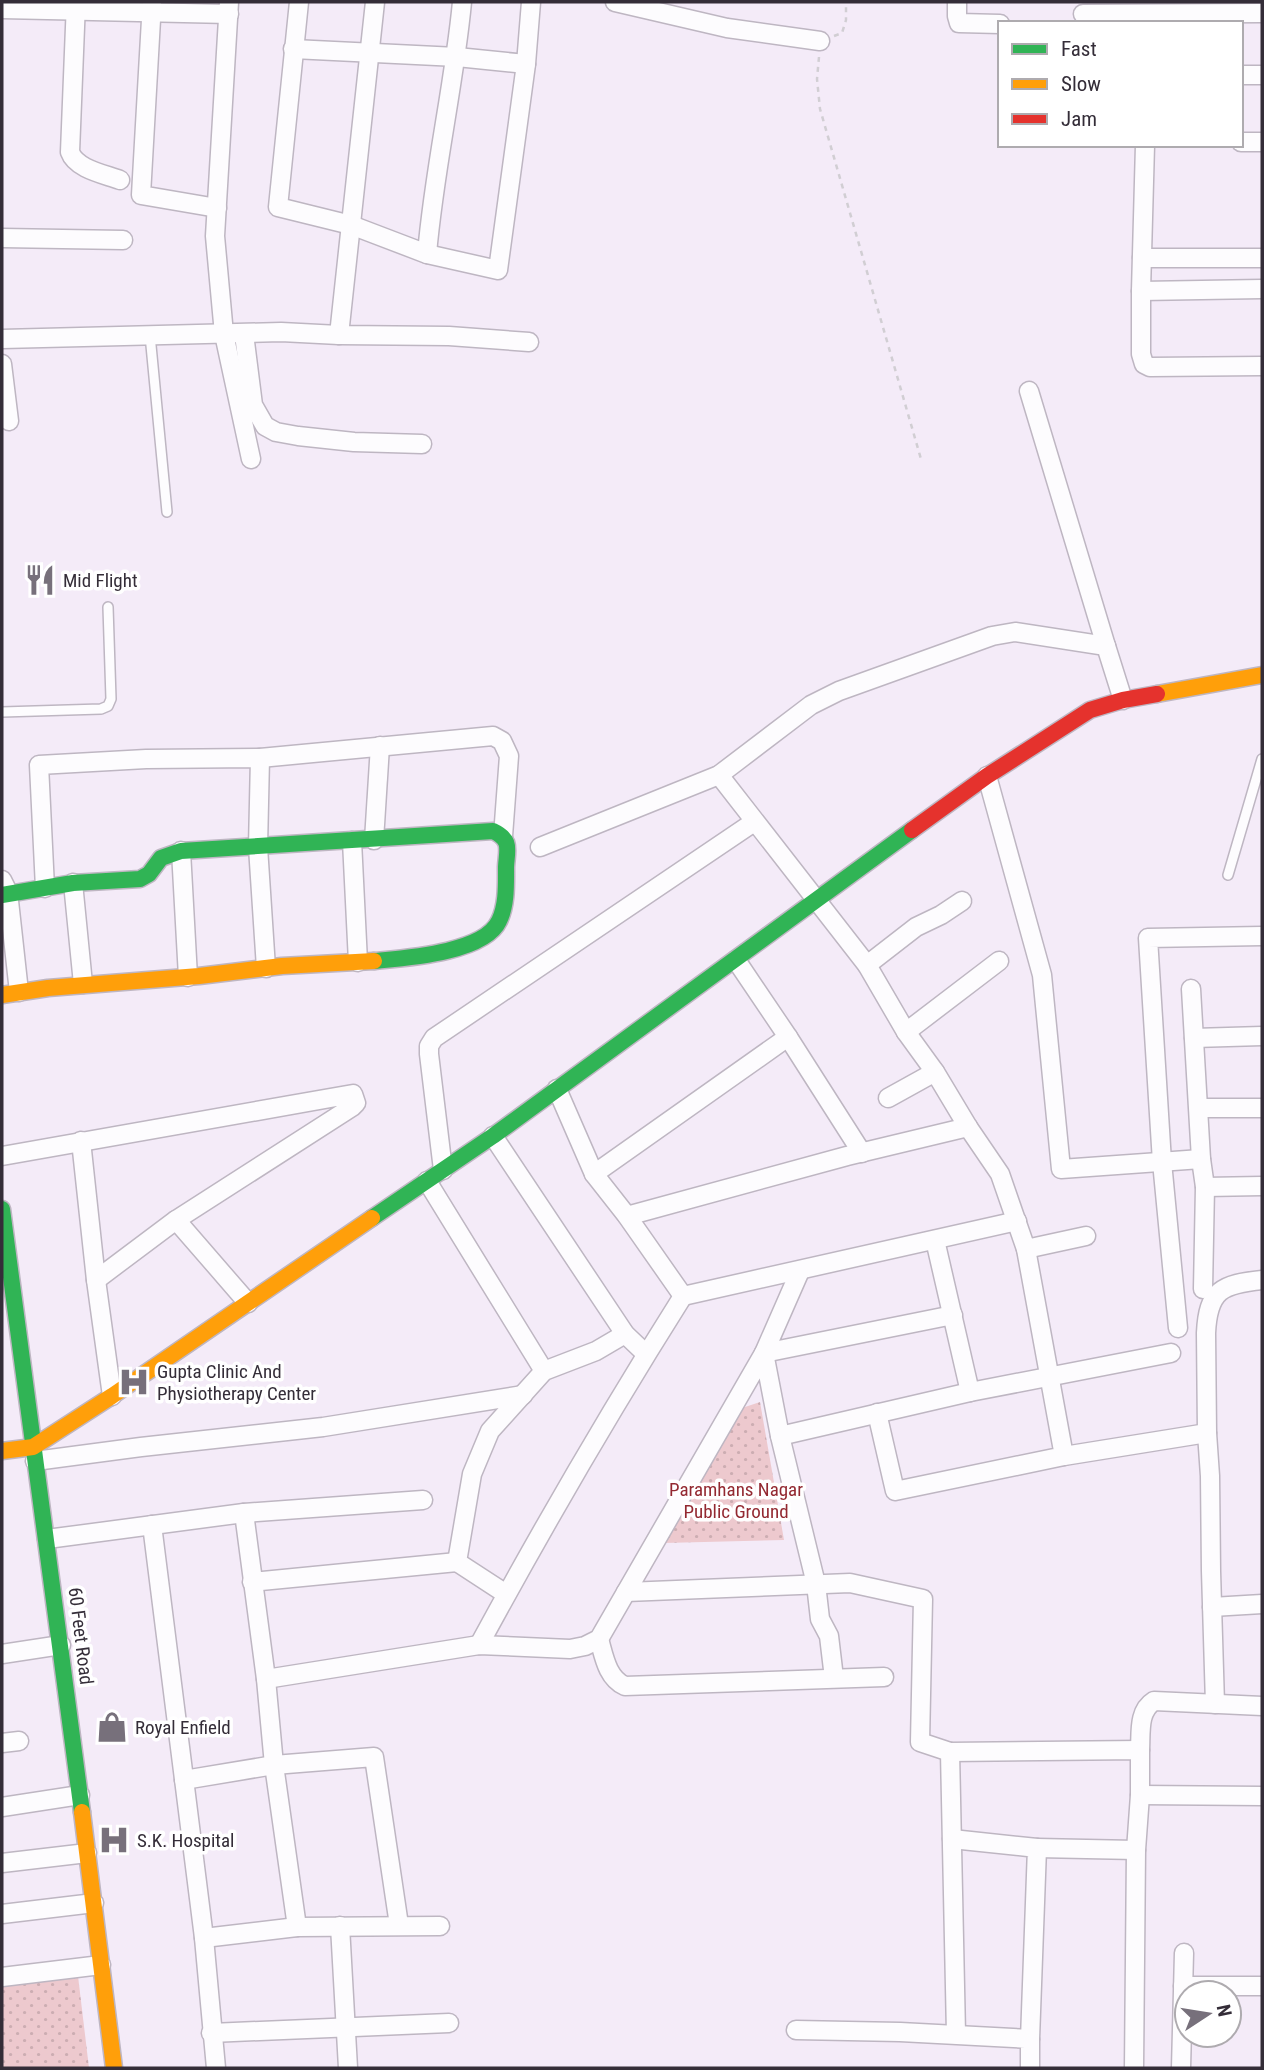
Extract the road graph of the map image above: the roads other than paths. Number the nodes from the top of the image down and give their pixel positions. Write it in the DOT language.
graph roads {
  1 [pos="299,2"];
  2 [pos="375,2"];
  3 [pos="462,2"];
  4 [pos="531,2"];
  5 [pos="615,2"];
  6 [pos="957,2"];
  7 [pos="22,6"];
  8 [pos="76,6"];
  9 [pos="152,8"];
  10 [pos="229,8"];
  11 [pos="1223,8"];
  12 [pos="2,9"];
  13 [pos="1083,13"];
  14 [pos="1262,13"];
  15 [pos="998,24"];
  16 [pos="820,41"];
  17 [pos="293,49"];
  18 [pos="370,53"];
  19 [pos="457,57"];
  20 [pos="526,64"];
  21 [pos="1243,75"];
  22 [pos="1262,75"];
  23 [pos="1243,142"];
  24 [pos="1262,142"];
  25 [pos="1145,147"];
  26 [pos="120,180"];
  27 [pos="217,208"];
  28 [pos="351,225"];
  29 [pos="2,238"];
  30 [pos="123,240"];
  31 [pos="427,254"];
  32 [pos="1262,257"];
  33 [pos="1142,258"];
  34 [pos="1262,289"];
  35 [pos="1141,291"];
  36 [pos="224,334"];
  37 [pos="244,334"];
  38 [pos="150,335"];
  39 [pos="339,335"];
  40 [pos="2,339"];
  41 [pos="529,342"];
  42 [pos="2,365"];
  43 [pos="1262,366"];
  44 [pos="1029,391"];
  45 [pos="9,421"];
  46 [pos="422,444"];
  47 [pos="251,459"];
  48 [pos="167,512"];
  49 [pos="108,607"];
  50 [pos="1106,646"];
  51 [pos="1262,675"];
  52 [pos="1123,700"];
  53 [pos="2,712"];
  54 [pos="380,746"];
  55 [pos="260,758"];
  56 [pos="1262,759"];
  57 [pos="719,775"];
  58 [pos="987,776"];
  59 [pos="754,822"];
  60 [pos="503,835"];
  61 [pos="374,840"];
  62 [pos="352,841"];
  63 [pos="258,847"];
  64 [pos="540,847"];
  65 [pos="181,851"];
  66 [pos="1228,875"];
  67 [pos="73,883"];
  68 [pos="45,888"];
  69 [pos="4,889"];
  70 [pos="962,901"];
  71 [pos="816,902"];
  72 [pos="1262,936"];
  73 [pos="736,960"];
  74 [pos="999,961"];
  75 [pos="358,962"];
  76 [pos="867,965"];
  77 [pos="266,968"];
  78 [pos="188,977"];
  79 [pos="83,984"];
  80 [pos="1191,989"];
  81 [pos="10,993"];
  82 [pos="906,1032"];
  83 [pos="1262,1036"];
  84 [pos="788,1037"];
  85 [pos="1194,1038"];
  86 [pos="935,1072"];
  87 [pos="557,1089"];
  88 [pos="888,1098"];
  89 [pos="1199,1108"];
  90 [pos="1262,1108"];
  91 [pos="968,1128"];
  92 [pos="493,1136"];
  93 [pos="80,1141"];
  94 [pos="862,1153"];
  95 [pos="2,1156"];
  96 [pos="1201,1159"];
  97 [pos="1162,1162"];
  98 [pos="443,1170"];
  99 [pos="594,1174"];
  100 [pos="428,1181"];
  101 [pos="1205,1186"];
  102 [pos="1262,1186"];
  103 [pos="2,1209"];
  104 [pos="627,1216"];
  105 [pos="176,1220"];
  106 [pos="1017,1221"];
  107 [pos="1086,1236"];
  108 [pos="935,1240"];
  109 [pos="1026,1249"];
  110 [pos="800,1271"];
  111 [pos="96,1280"];
  112 [pos="1262,1280"];
  113 [pos="1203,1289"];
  114 [pos="683,1296"];
  115 [pos="248,1303"];
  116 [pos="953,1315"];
  117 [pos="1178,1328"];
  118 [pos="625,1334"];
  119 [pos="764,1353"];
  120 [pos="1171,1353"];
  121 [pos="646,1354"];
  122 [pos="544,1371"];
  123 [pos="1049,1377"];
  124 [pos="970,1392"];
  125 [pos="523,1395"];
  126 [pos="112,1396"];
  127 [pos="877,1413"];
  128 [pos="1208,1433"];
  129 [pos="780,1436"];
  130 [pos="2,1451"];
  131 [pos="34,1454"];
  132 [pos="1064,1456"];
  133 [pos="423,1500"];
  134 [pos="244,1513"];
  135 [pos="152,1525"];
  136 [pos="47,1539"];
  137 [pos="457,1562"];
  138 [pos="252,1582"];
  139 [pos="816,1584"];
  140 [pos="626,1592"];
  141 [pos="506,1594"];
  142 [pos="1262,1604"];
  143 [pos="1212,1607"];
  144 [pos="599,1639"];
  145 [pos="61,1645"];
  146 [pos="479,1645"];
  147 [pos="2,1654"];
  148 [pos="884,1677"];
  149 [pos="834,1678"];
  150 [pos="266,1679"];
  151 [pos="1215,1704"];
  152 [pos="1262,1706"];
  153 [pos="1140,1750"];
  154 [pos="950,1752"];
  155 [pos="274,1765"];
  156 [pos="184,1780"];
  157 [pos="1140,1795"];
  158 [pos="80,1796"];
  159 [pos="1262,1797"];
  160 [pos="2,1807"];
  161 [pos="952,1839"];
  162 [pos="1037,1848"];
  163 [pos="1136,1850"];
  164 [pos="87,1853"];
  165 [pos="2,1863"];
  166 [pos="94,1903"];
  167 [pos="2,1914"];
  168 [pos="399,1925"];
  169 [pos="340,1926"];
  170 [pos="440,1926"];
  171 [pos="297,1927"];
  172 [pos="204,1938"];
  173 [pos="1185,1953"];
  174 [pos="101,1965"];
  175 [pos="2,1977"];
  176 [pos="1183,1979"];
  177 [pos="1243,1986"];
  178 [pos="1262,1986"];
  179 [pos="449,2023"];
  180 [pos="345,2027"];
  181 [pos="796,2030"];
  182 [pos="211,2033"];
  183 [pos="956,2034"];
  184 [pos="1030,2039"];
  185 [pos="1181,2049"];
  186 [pos="114,2068"];
  187 [pos="216,2068"];
  188 [pos="348,2068"];
  189 [pos="1030,2068"];
  190 [pos="1134,2068"];
  191 [pos="1181,2068"];
  1 -- 17 [label="street"];
  2 -- 18 [label="street"];
  3 -- 19 [label="street"];
  4 -- 20 [label="street"];
  5 -- 16 [label="street"];
  6 -- 15 [label="street"];
  7 -- 8 [label="street"];
  7 -- 12 [label="street"];
  8 -- 9 [label="street"];
  8 -- 26 [label="street"];
  9 -- 10 [label="street"];
  9 -- 27 [label="street"];
  10 -- 27 [label="street"];
  11 -- 13 [label="street"];
  11 -- 14 [label="street"];
  17 -- 18 [label="street"];
  17 -- 28 [label="street"];
  18 -- 19 [label="street"];
  18 -- 28 [label="street"];
  19 -- 20 [label="street"];
  19 -- 31 [label="street"];
  20 -- 31 [label="street"];
  21 -- 22 [label="street"];
  23 -- 24 [label="street"];
  25 -- 33 [label="street"];
  27 -- 36 [label="street"];
  28 -- 31 [label="street"];
  28 -- 39 [label="street"];
  29 -- 30 [label="street"];
  32 -- 33 [label="street"];
  33 -- 35 [label="street"];
  34 -- 35 [label="street"];
  35 -- 43 [label="street"];
  36 -- 37 [label="street"];
  36 -- 38 [label="street"];
  36 -- 47 [label="street"];
  37 -- 39 [label="street"];
  37 -- 46 [label="street"];
  38 -- 40 [label="street"];
  38 -- 48 [label="lane"];
  39 -- 41 [label="street"];
  42 -- 45 [label="street"];
  44 -- 50 [label="street"];
  49 -- 53 [label="lane"];
  50 -- 52 [label="street"];
  50 -- 57 [label="street"];
  51 -- 52 [label="street"];
  52 -- 58 [label="street"];
  54 -- 55 [label="street"];
  54 -- 60 [label="street"];
  54 -- 61 [label="street"];
  55 -- 63 [label="street"];
  55 -- 68 [label="street"];
  56 -- 66 [label="lane"];
  57 -- 59 [label="street"];
  57 -- 64 [label="street"];
  58 -- 71 [label="street"];
  58 -- 97 [label="street"];
  59 -- 71 [label="street"];
  59 -- 98 [label="street"];
  60 -- 61 [label="street"];
  60 -- 75 [label="street"];
  61 -- 62 [label="street"];
  62 -- 63 [label="street"];
  62 -- 75 [label="street"];
  63 -- 65 [label="street"];
  63 -- 77 [label="street"];
  65 -- 67 [label="street"];
  65 -- 78 [label="street"];
  67 -- 68 [label="street"];
  67 -- 79 [label="street"];
  68 -- 69 [label="street"];
  69 -- 81 [label="street"];
  70 -- 76 [label="street"];
  71 -- 73 [label="street"];
  71 -- 76 [label="street"];
  72 -- 97 [label="street"];
  73 -- 84 [label="street"];
  73 -- 87 [label="street"];
  74 -- 82 [label="street"];
  75 -- 77 [label="street"];
  76 -- 82 [label="street"];
  77 -- 78 [label="street"];
  78 -- 79 [label="street"];
  79 -- 81 [label="street"];
  80 -- 85 [label="street"];
  82 -- 86 [label="street"];
  83 -- 85 [label="street"];
  84 -- 94 [label="street"];
  84 -- 99 [label="street"];
  85 -- 89 [label="street"];
  86 -- 88 [label="street"];
  86 -- 91 [label="street"];
  87 -- 92 [label="street"];
  87 -- 99 [label="street"];
  89 -- 90 [label="street"];
  89 -- 96 [label="street"];
  91 -- 94 [label="street"];
  91 -- 106 [label="street"];
  92 -- 98 [label="street"];
  92 -- 118 [label="street"];
  93 -- 95 [label="street"];
  93 -- 105 [label="street"];
  93 -- 111 [label="street"];
  94 -- 104 [label="street"];
  96 -- 97 [label="street"];
  96 -- 101 [label="street"];
  97 -- 117 [label="street"];
  98 -- 100 [label="street"];
  99 -- 104 [label="street"];
  100 -- 115 [label="street"];
  100 -- 122 [label="street"];
  101 -- 102 [label="street"];
  101 -- 113 [label="street"];
  103 -- 131 [label="street, 60 Feet Road"];
  104 -- 114 [label="street"];
  105 -- 111 [label="street"];
  105 -- 115 [label="street"];
  106 -- 108 [label="street"];
  106 -- 109 [label="street"];
  107 -- 109 [label="street"];
  108 -- 110 [label="street"];
  108 -- 116 [label="street"];
  109 -- 123 [label="street"];
  110 -- 114 [label="street"];
  110 -- 119 [label="street"];
  111 -- 126 [label="street"];
  112 -- 128 [label="street"];
  114 -- 121 [label="street"];
  115 -- 126 [label="street"];
  116 -- 119 [label="street"];
  116 -- 124 [label="street"];
  118 -- 121 [label="street"];
  118 -- 122 [label="street"];
  119 -- 129 [label="street"];
  119 -- 140 [label="street"];
  120 -- 123 [label="street"];
  121 -- 141 [label="street"];
  122 -- 125 [label="street"];
  123 -- 124 [label="street"];
  123 -- 132 [label="street"];
  124 -- 127 [label="street"];
  125 -- 131 [label="street"];
  125 -- 137 [label="street"];
  126 -- 131 [label="street"];
  127 -- 129 [label="street"];
  127 -- 132 [label="street"];
  128 -- 132 [label="street"];
  128 -- 143 [label="street"];
  129 -- 139 [label="street"];
  130 -- 131 [label="street"];
  131 -- 136 [label="street, 60 Feet Road"];
  133 -- 134 [label="street"];
  134 -- 135 [label="street"];
  134 -- 138 [label="street"];
  135 -- 136 [label="street"];
  135 -- 156 [label="street"];
  136 -- 145 [label="street, 60 Feet Road"];
  137 -- 138 [label="street"];
  137 -- 141 [label="street"];
  138 -- 150 [label="street"];
  139 -- 140 [label="street"];
  139 -- 149 [label="street"];
  139 -- 154 [label="street"];
  140 -- 144 [label="street"];
  141 -- 146 [label="street"];
  142 -- 143 [label="street"];
  143 -- 151 [label="street"];
  144 -- 146 [label="street"];
  144 -- 149 [label="street"];
  145 -- 147 [label="street"];
  145 -- 158 [label="street, 60 Feet Road"];
  146 -- 150 [label="street"];
  148 -- 149 [label="street"];
  150 -- 155 [label="street"];
  151 -- 152 [label="street"];
  151 -- 153 [label="street"];
  153 -- 154 [label="street"];
  153 -- 157 [label="street"];
  154 -- 161 [label="street"];
  155 -- 156 [label="street"];
  155 -- 168 [label="street"];
  155 -- 171 [label="street"];
  156 -- 172 [label="street"];
  157 -- 159 [label="street"];
  157 -- 163 [label="street"];
  158 -- 160 [label="street"];
  158 -- 164 [label="street, 60 Feet Road"];
  161 -- 162 [label="street"];
  161 -- 183 [label="street"];
  162 -- 163 [label="street"];
  162 -- 184 [label="street"];
  163 -- 190 [label="street"];
  164 -- 165 [label="street"];
  164 -- 166 [label="street, 60 Feet Road"];
  166 -- 167 [label="street"];
  166 -- 174 [label="street, 60 Feet Road"];
  168 -- 169 [label="street"];
  168 -- 170 [label="street"];
  169 -- 171 [label="street"];
  169 -- 180 [label="street"];
  171 -- 172 [label="street"];
  172 -- 182 [label="street"];
  173 -- 176 [label="street"];
  174 -- 175 [label="street"];
  174 -- 186 [label="street, 60 Feet Road"];
  177 -- 178 [label="street"];
  179 -- 180 [label="street"];
  180 -- 182 [label="street"];
  180 -- 188 [label="street"];
  181 -- 183 [label="street"];
  182 -- 187 [label="street"];
  183 -- 184 [label="street"];
  184 -- 189 [label="street"];
  185 -- 191 [label="street"];
}
